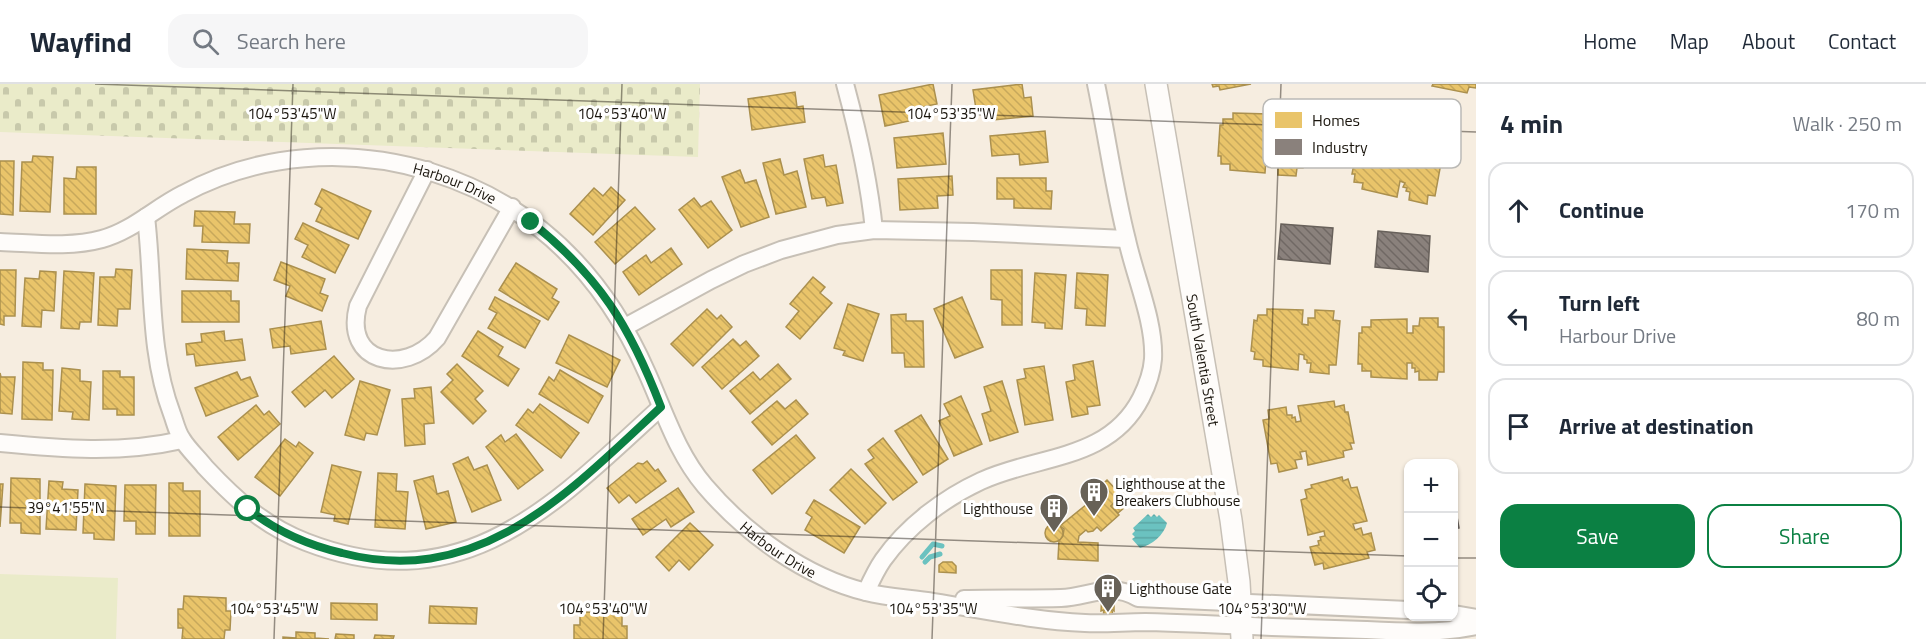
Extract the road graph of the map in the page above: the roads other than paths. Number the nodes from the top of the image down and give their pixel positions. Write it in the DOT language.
graph roads {
  1 [pos="845,84"];
  2 [pos="1096,84"];
  3 [pos="1156,84"];
  4 [pos="427,171"];
  5 [pos="512,207"];
  6 [pos="146,217"];
  7 [pos="874,230"];
  8 [pos="1126,239"];
  9 [pos="0,242"];
  10 [pos="625,327"];
  11 [pos="661,407"];
  12 [pos="182,440"];
  13 [pos="0,443"];
  14 [pos="866,592"];
  15 [pos="921,600"];
  16 [pos="1240,604"];
  17 [pos="1404,610"];
  18 [pos="1458,615"];
  19 [pos="1476,618"];
  20 [pos="1476,626"];
  21 [pos="1242,632"];
  1 -- 7 [label="street"];
  2 -- 8 [label="street"];
  3 -- 16 [label="street, South Valentia Street"];
  4 -- 5 [label="street, Harbour Drive"];
  4 -- 5 [label="street"];
  4 -- 6 [label="street, Harbour Drive"];
  5 -- 10 [label="street, Harbour Drive"];
  6 -- 9 [label="street, Harbour Drive"];
  6 -- 12 [label="street"];
  7 -- 8 [label="street"];
  7 -- 10 [label="street"];
  8 -- 14 [label="street"];
  10 -- 11 [label="street, Harbour Drive"];
  11 -- 12 [label="street"];
  11 -- 14 [label="street, Harbour Drive"];
  12 -- 13 [label="street"];
  14 -- 15 [label="street, Harbour Drive"];
  15 -- 16 [label="street, Harbour Drive"];
  15 -- 21 [label="street, Harbour Drive"];
  16 -- 17 [label="street, Harbour Drive"];
  16 -- 21 [label="street, South Valentia Street"];
  18 -- 19 [label="street"];
  20 -- 21 [label="street, Harbour Drive"];
}
